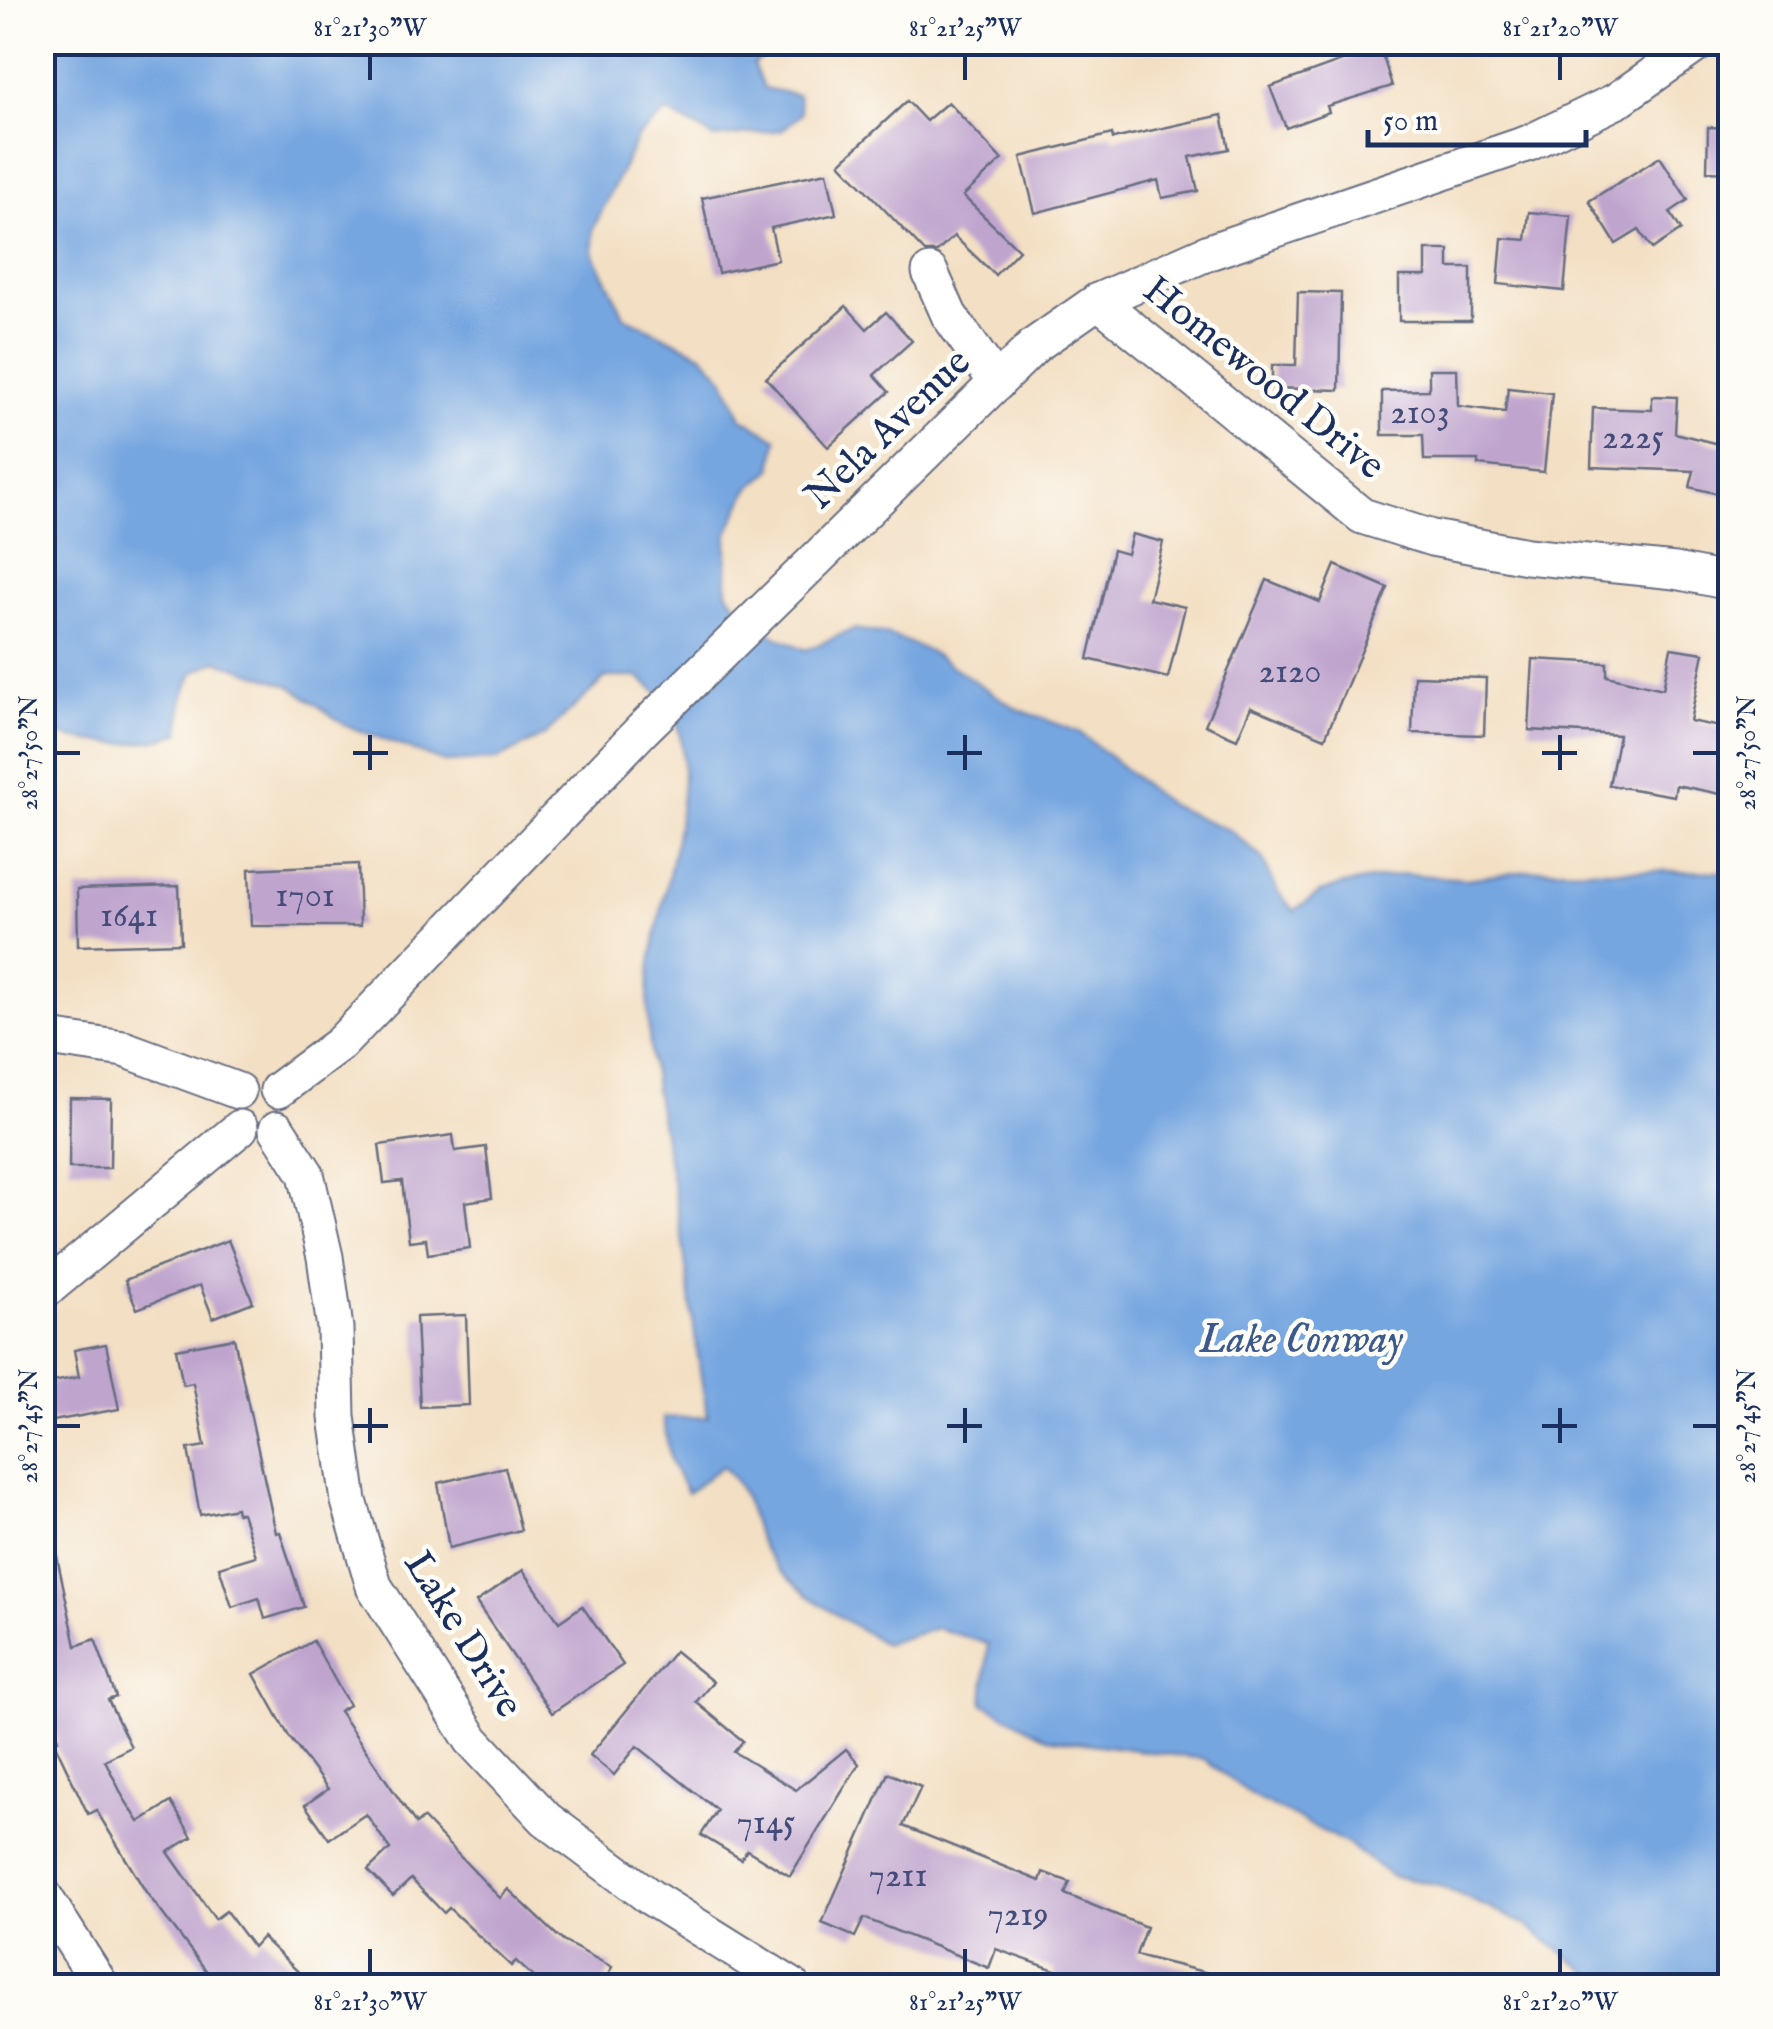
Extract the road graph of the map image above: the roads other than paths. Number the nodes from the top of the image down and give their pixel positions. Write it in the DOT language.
graph roads {
  1 [pos="1700,42"];
  2 [pos="930,272"];
  3 [pos="1098,301"];
  4 [pos="997,382"];
  5 [pos="1730,582"];
  6 [pos="42,1037"];
  7 [pos="278,1090"];
  8 [pos="238,1092"];
  9 [pos="240,1128"];
  10 [pos="276,1129"];
  11 [pos="42,1293"];
  12 [pos="42,1893"];
  13 [pos="101,1986"];
  14 [pos="792,1986"];
  1 -- 3 [label="street, Nela Avenue"];
  2 -- 4 [label="street"];
  3 -- 4 [label="street, Nela Avenue"];
  3 -- 5 [label="street, Homewood Drive"];
  4 -- 7 [label="street, Nela Avenue"];
  6 -- 8 [label="street"];
  7 -- 8 [label="street"];
  7 -- 10 [label="street"];
  8 -- 9 [label="street"];
  9 -- 10 [label="street"];
  9 -- 11 [label="street"];
  10 -- 14 [label="street, Lake Drive"];
  12 -- 13 [label="street"];
}
